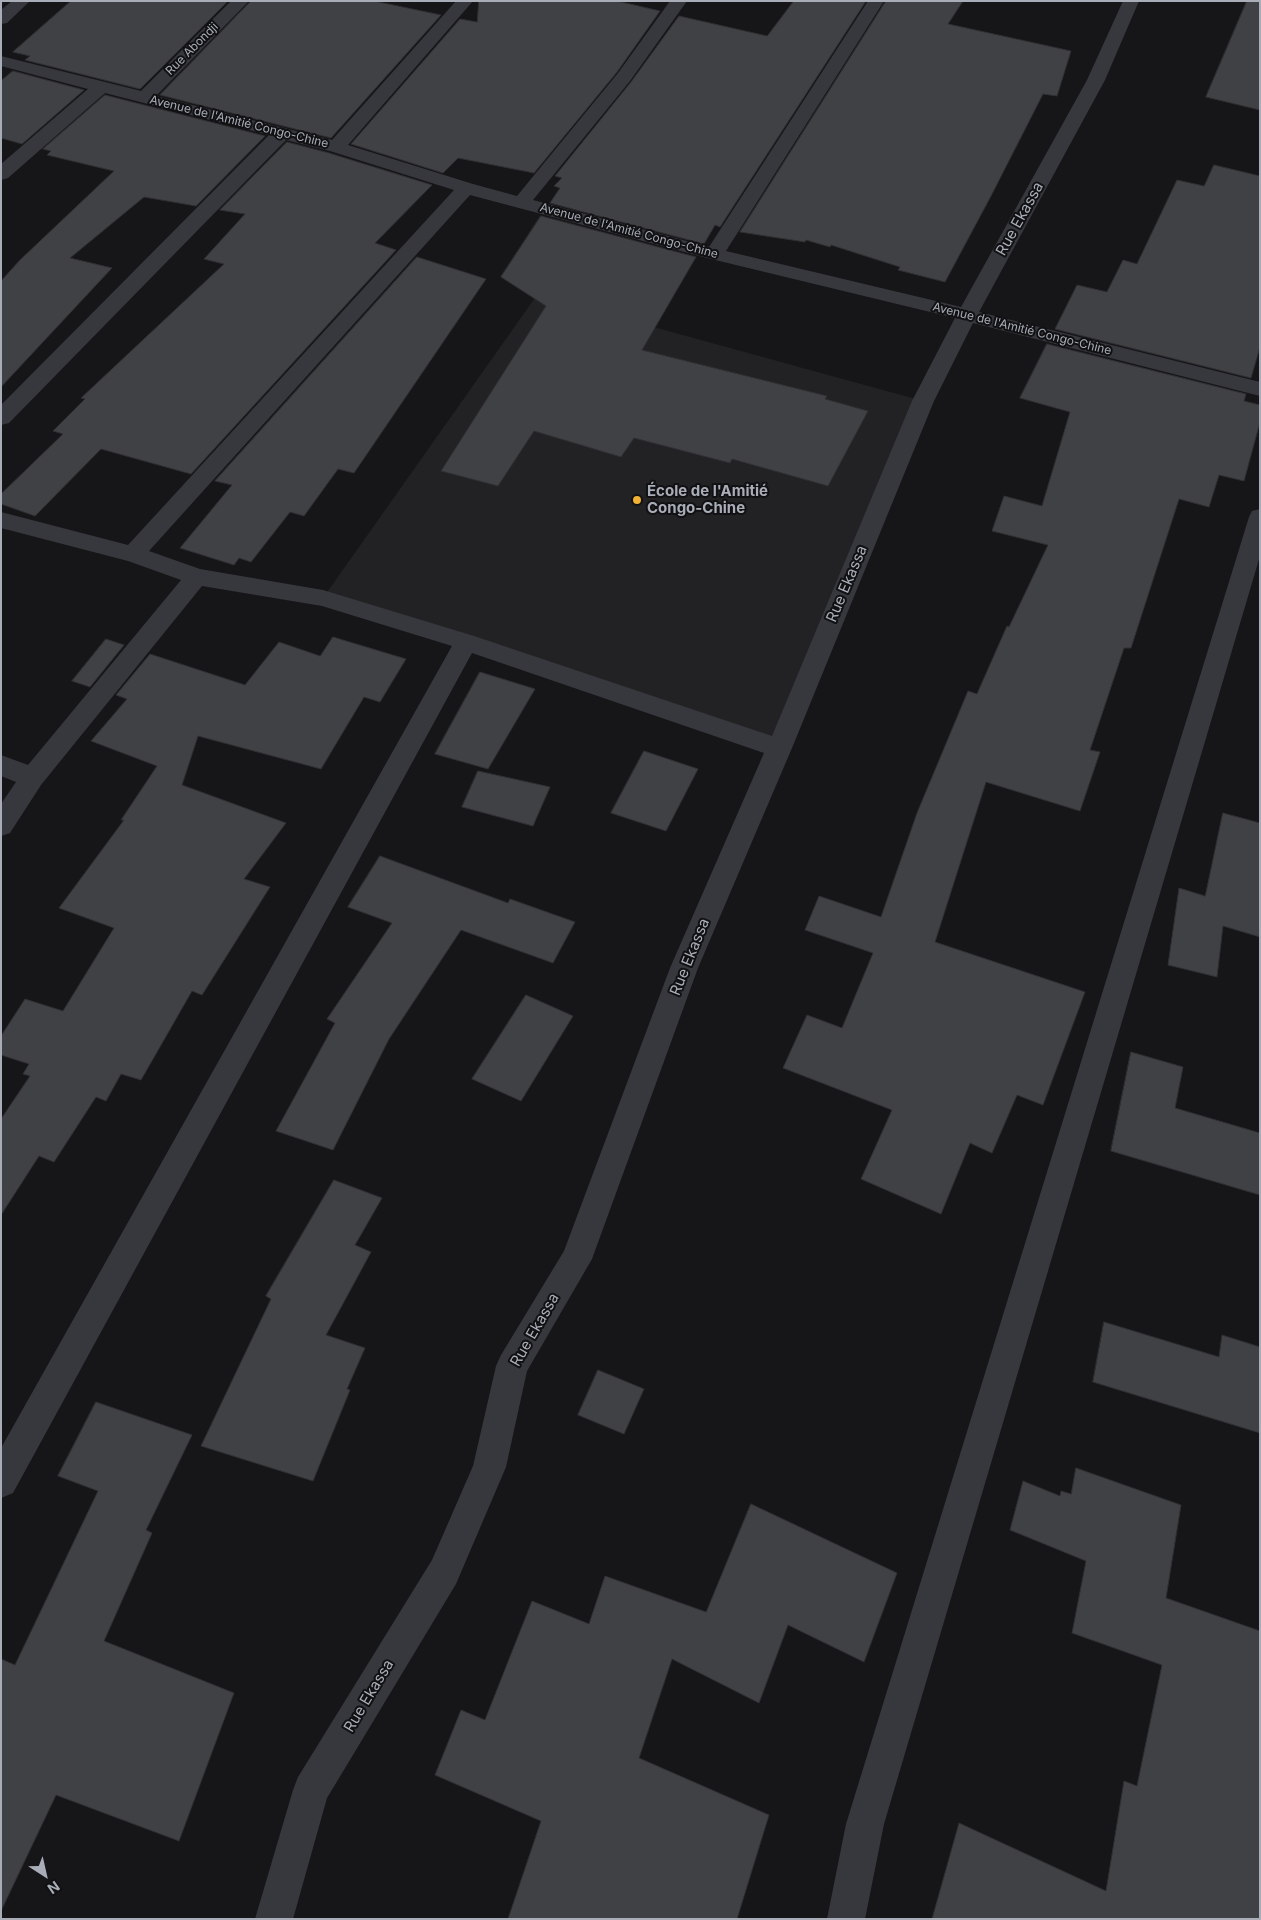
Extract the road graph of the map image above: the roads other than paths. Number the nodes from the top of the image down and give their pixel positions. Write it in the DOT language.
graph roads {
  1 [pos="22,1"];
  2 [pos="241,1"];
  3 [pos="465,1"];
  4 [pos="679,1"];
  5 [pos="876,1"];
  6 [pos="1131,1"];
  7 [pos="1,19"];
  8 [pos="1,61"];
  9 [pos="101,87"];
  10 [pos="144,98"];
  11 [pos="282,133"];
  12 [pos="336,147"];
  13 [pos="1,174"];
  14 [pos="466,188"];
  15 [pos="521,203"];
  16 [pos="714,254"];
  17 [pos="967,315"];
  18 [pos="1260,389"];
  19 [pos="1,418"];
  20 [pos="1260,517"];
  21 [pos="1,520"];
  22 [pos="133,554"];
  23 [pos="198,577"];
  24 [pos="466,642"];
  25 [pos="779,748"];
  26 [pos="1,766"];
  27 [pos="32,778"];
  28 [pos="1,826"];
  29 [pos="1,1481"];
  30 [pos="274,1919"];
  31 [pos="846,1919"];
  1 -- 7 [label="street"];
  2 -- 10 [label="street, Rue Abondji"];
  3 -- 12 [label="street"];
  4 -- 15 [label="street"];
  5 -- 16 [label="street"];
  6 -- 17 [label="street, Rue Ekassa"];
  8 -- 9 [label="street, Avenue de l'Amitié Congo-Chine"];
  9 -- 10 [label="street, Avenue de l'Amitié Congo-Chine"];
  9 -- 13 [label="street"];
  10 -- 11 [label="street, Avenue de l'Amitié Congo-Chine"];
  11 -- 12 [label="street, Avenue de l'Amitié Congo-Chine"];
  11 -- 19 [label="street"];
  12 -- 14 [label="street, Avenue de l'Amitié Congo-Chine"];
  14 -- 15 [label="street, Avenue de l'Amitié Congo-Chine"];
  14 -- 22 [label="street"];
  15 -- 16 [label="street, Avenue de l'Amitié Congo-Chine"];
  16 -- 17 [label="street, Avenue de l'Amitié Congo-Chine"];
  17 -- 18 [label="street, Avenue de l'Amitié Congo-Chine"];
  17 -- 25 [label="street, Rue Ekassa"];
  20 -- 31 [label="street"];
  21 -- 22 [label="street"];
  22 -- 23 [label="street"];
  23 -- 24 [label="street"];
  23 -- 27 [label="street"];
  24 -- 25 [label="street"];
  24 -- 29 [label="street"];
  25 -- 30 [label="street, Rue Ekassa"];
  26 -- 27 [label="street"];
  27 -- 28 [label="street"];
}
